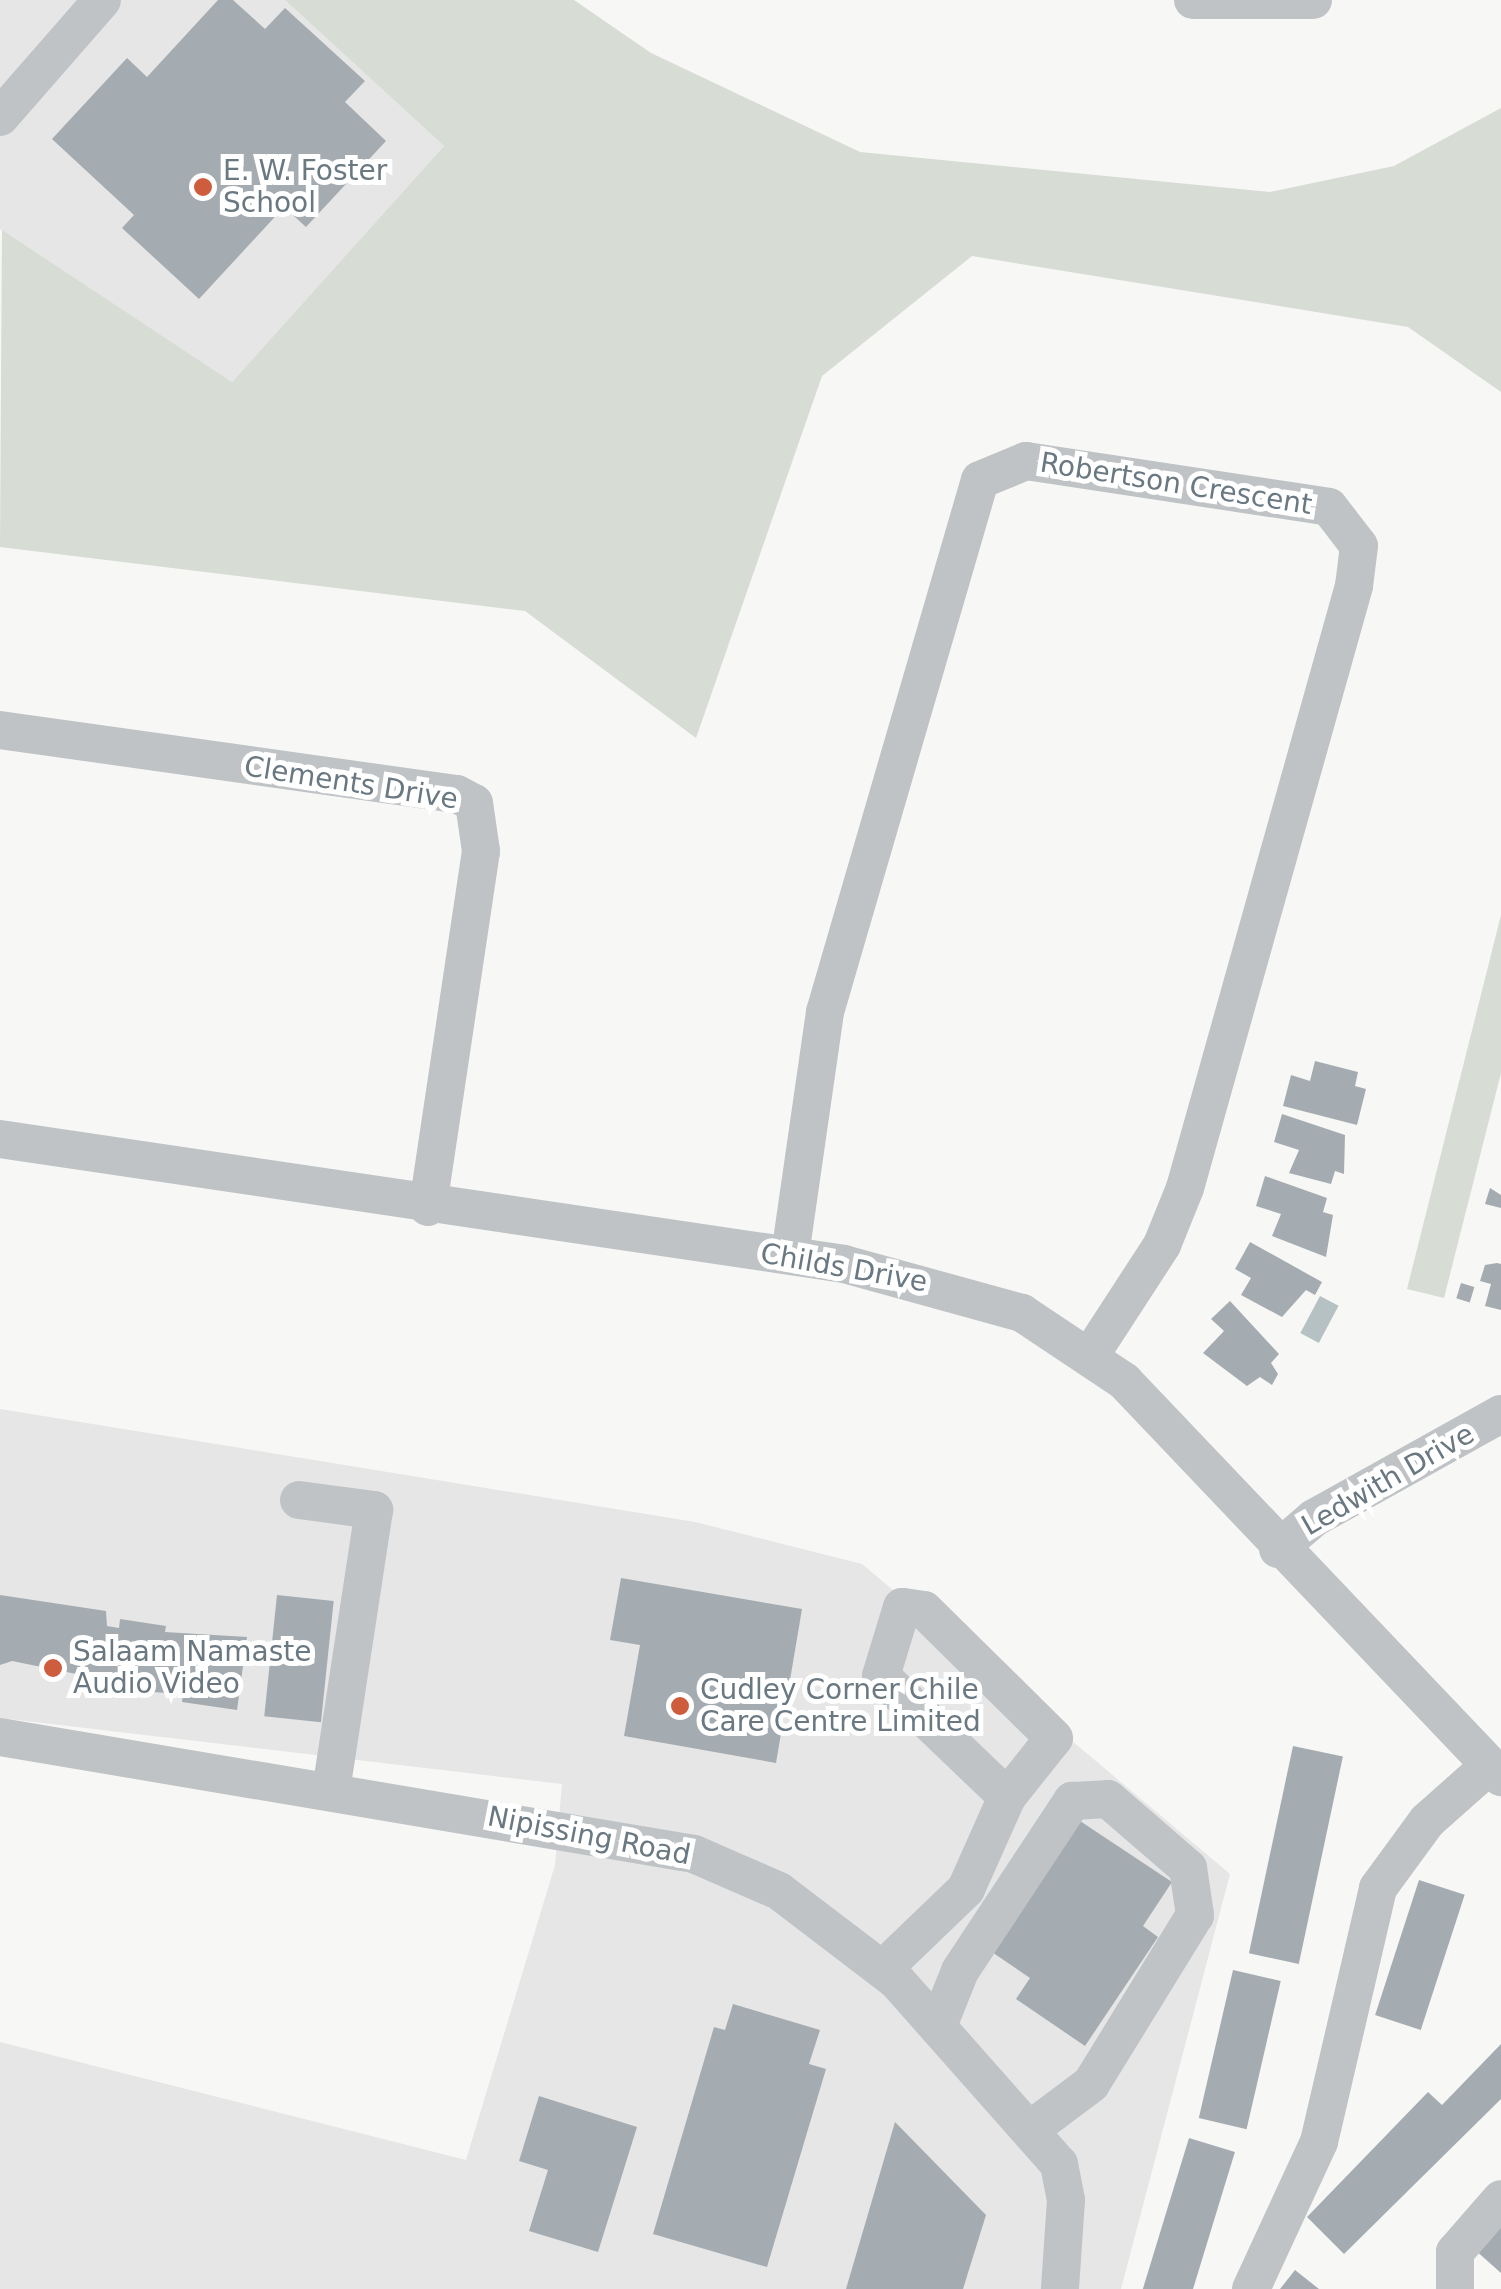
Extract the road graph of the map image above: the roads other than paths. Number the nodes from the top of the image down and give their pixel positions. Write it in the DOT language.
graph roads {
  1 [pos="102,0"];
  2 [pos="1193,0"];
  3 [pos="1313,0"];
  4 [pos="0,117"];
  5 [pos="0,730"];
  6 [pos="0,1139"];
  7 [pos="428,1207"];
  8 [pos="790,1255"];
  9 [pos="1090,1356"];
  10 [pos="1501,1414"];
  11 [pos="299,1500"];
  12 [pos="1278,1549"];
  13 [pos="0,1736"];
  14 [pos="1495,1771"];
  15 [pos="331,1792"];
  16 [pos="1007,1798"];
  17 [pos="884,1968"];
  18 [pos="938,2026"];
  19 [pos="1030,2129"];
  20 [pos="1501,2199"];
  21 [pos="1060,2289"];
  22 [pos="1251,2289"];
  23 [pos="1455,2289"];
  1 -- 4 [label="street"];
  2 -- 3 [label="street"];
  5 -- 7 [label="street, Clements Drive"];
  6 -- 7 [label="street, Childs Drive"];
  7 -- 8 [label="street, Childs Drive"];
  8 -- 9 [label="street, Childs Drive"];
  8 -- 9 [label="street, Robertson Crescent"];
  9 -- 12 [label="street, Childs Drive"];
  10 -- 12 [label="street, Ledwith Drive"];
  11 -- 15 [label="street"];
  12 -- 14 [label="street, Childs Drive"];
  13 -- 15 [label="street, Nipissing Road"];
  14 -- 22 [label="street"];
  15 -- 17 [label="street, Nipissing Road"];
  16 -- 16 [label="street"];
  16 -- 17 [label="street"];
  17 -- 18 [label="street, Nipissing Road"];
  18 -- 19 [label="street, Nipissing Road"];
  18 -- 19 [label="street"];
  19 -- 21 [label="street, Nipissing Road"];
  20 -- 23 [label="street"];
}
